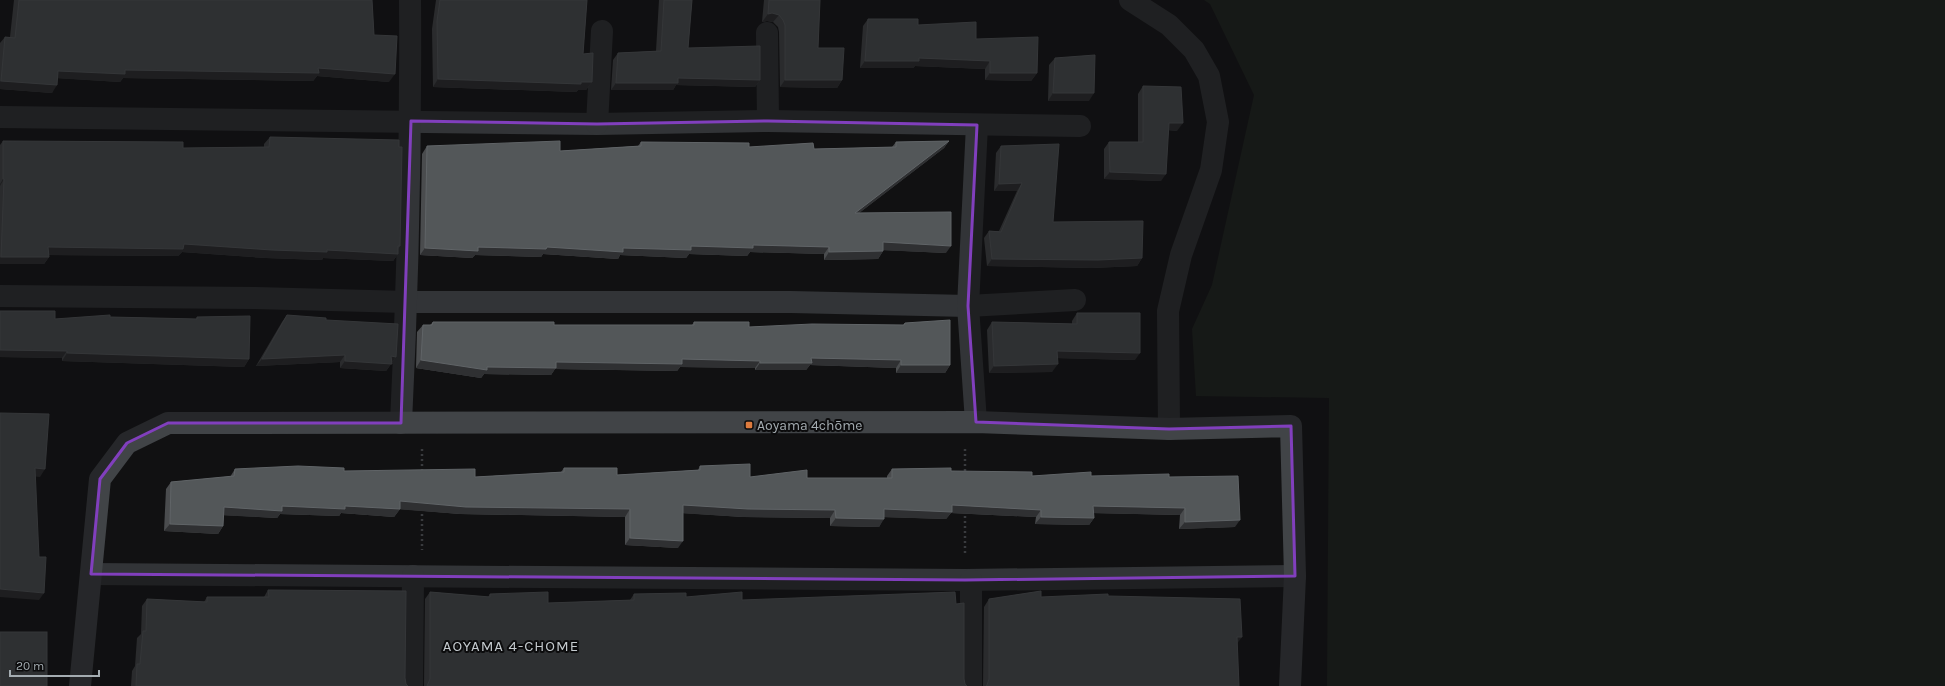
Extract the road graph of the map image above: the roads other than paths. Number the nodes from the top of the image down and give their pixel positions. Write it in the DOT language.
graph roads {
  1 [pos="410,0"];
  2 [pos="1130,0"];
  3 [pos="602,30"];
  4 [pos="767,34"];
  5 [pos="0,117"];
  6 [pos="411,121"];
  7 [pos="768,121"];
  8 [pos="597,124"];
  9 [pos="977,125"];
  10 [pos="1080,126"];
  11 [pos="0,296"];
  12 [pos="1074,300"];
  13 [pos="407,302"];
  14 [pos="968,306"];
  15 [pos="970,422"];
  16 [pos="411,423"];
  17 [pos="1169,429"];
  18 [pos="91,574"];
  19 [pos="417,576"];
  20 [pos="1295,576"];
  21 [pos="968,580"];
  22 [pos="80,686"];
  23 [pos="412,686"];
  24 [pos="971,686"];
  25 [pos="1290,686"];
  1 -- 6 [label="street"];
  2 -- 17 [label="street"];
  3 -- 8 [label="street"];
  4 -- 7 [label="street"];
  5 -- 6 [label="street"];
  6 -- 8 [label="street"];
  6 -- 13 [label="street"];
  7 -- 8 [label="street"];
  7 -- 9 [label="street"];
  9 -- 10 [label="street"];
  9 -- 14 [label="street"];
  11 -- 13 [label="street"];
  12 -- 14 [label="street"];
  13 -- 14 [label="street"];
  13 -- 16 [label="street"];
  14 -- 15 [label="street"];
  15 -- 16 [label="street"];
  15 -- 17 [label="street"];
  16 -- 18 [label="street"];
  17 -- 20 [label="street"];
  18 -- 19 [label="street"];
  18 -- 22 [label="street"];
  19 -- 21 [label="street"];
  19 -- 23 [label="street"];
  20 -- 21 [label="street"];
  20 -- 25 [label="street"];
  21 -- 24 [label="street"];
}
